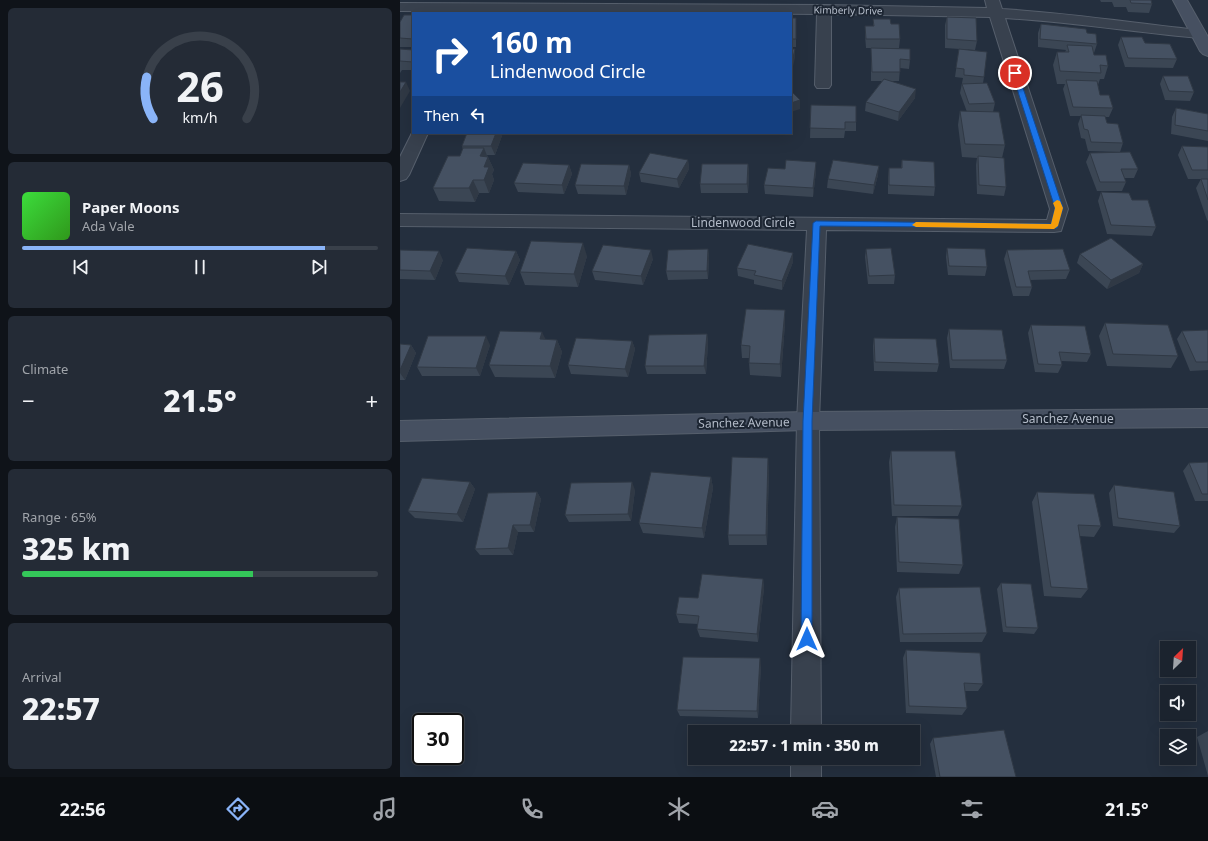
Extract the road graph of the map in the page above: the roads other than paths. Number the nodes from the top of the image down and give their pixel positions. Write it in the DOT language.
graph roads {
  1 [pos="1180,0"];
  2 [pos="994,6"];
  3 [pos="400,7"];
  4 [pos="480,7"];
  5 [pos="824,9"];
  6 [pos="654,10"];
  7 [pos="1199,34"];
  8 [pos="1208,51"];
  9 [pos="823,85"];
  10 [pos="420,134"];
  11 [pos="400,175"];
  12 [pos="400,220"];
  13 [pos="816,223"];
  14 [pos="1208,418"];
  15 [pos="808,421"];
  16 [pos="400,431"];
  17 [pos="806,725"];
  18 [pos="806,765"];
  19 [pos="806,777"];
  1 -- 7 [label="street"];
  2 -- 5 [label="street, Kimberly Drive"];
  2 -- 7 [label="street, Kimberly Drive"];
  2 -- 13 [label="street, Lindenwood Circle"];
  3 -- 4 [label="street, Kimberly Drive"];
  4 -- 6 [label="street, Kimberly Drive"];
  5 -- 6 [label="street, Kimberly Drive"];
  5 -- 9 [label="street"];
  7 -- 8 [label="street"];
  10 -- 11 [label="street"];
  12 -- 13 [label="street, Lindenwood Circle"];
  13 -- 15 [label="street"];
  14 -- 15 [label="street, Sanchez Avenue"];
  15 -- 16 [label="street, Sanchez Avenue"];
  15 -- 17 [label="street"];
  18 -- 19 [label="street"];
}
